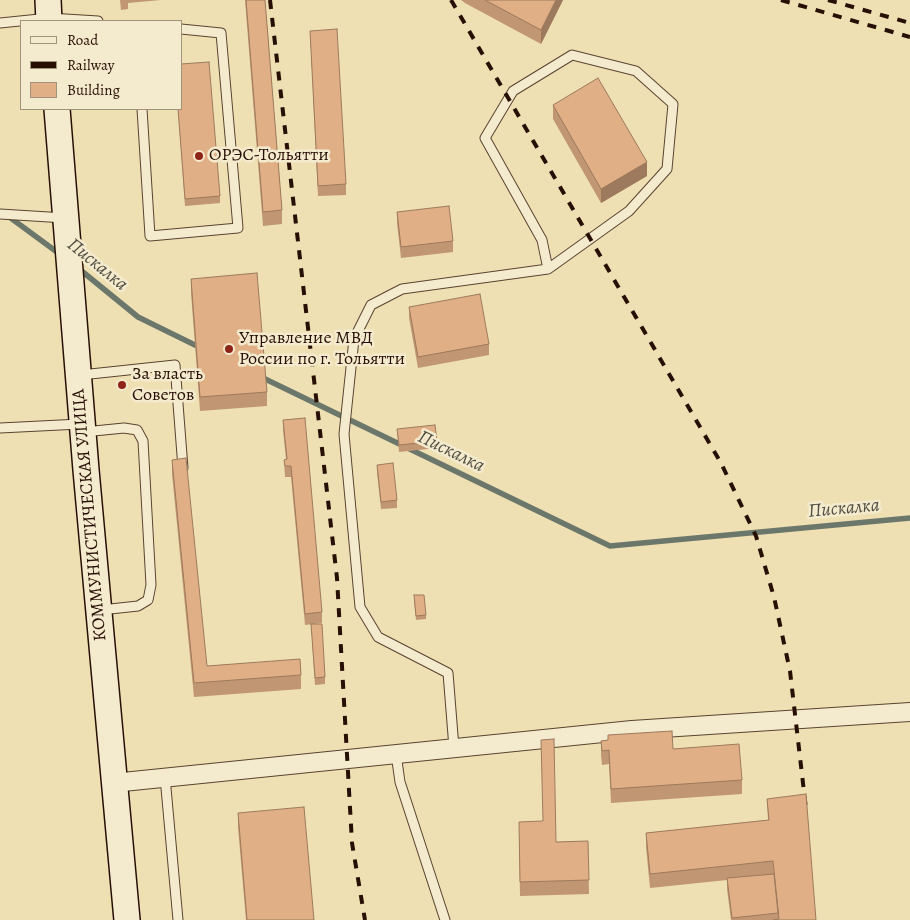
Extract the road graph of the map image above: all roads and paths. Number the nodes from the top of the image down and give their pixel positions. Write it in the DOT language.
graph roads {
  1 [pos="49,13"];
  2 [pos="92,20"];
  3 [pos="0,23"];
  4 [pos="182,29"];
  5 [pos="56,110"];
  6 [pos="142,110"];
  7 [pos="0,214"];
  8 [pos="66,218"];
  9 [pos="548,269"];
  10 [pos="78,376"];
  11 [pos="0,428"];
  12 [pos="83,428"];
  13 [pos="183,468"];
  14 [pos="98,611"];
  15 [pos="910,712"];
  16 [pos="454,748"];
  17 [pos="396,754"];
  18 [pos="165,777"];
  19 [pos="113,784"];
  20 [pos="127,920"];
  21 [pos="178,920"];
  22 [pos="445,920"];
  1 -- 2 [label="lane"];
  1 -- 3 [label="lane"];
  4 -- 6 [label="lane"];
  5 -- 8 [label="main road, КОММУНИСТИЧЕСКАЯ УЛИЦА"];
  7 -- 8 [label="lane"];
  8 -- 10 [label="main road, КОММУНИСТИЧЕСКАЯ УЛИЦА"];
  9 -- 9 [label="lane"];
  9 -- 16 [label="lane"];
  10 -- 12 [label="main road, КОММУНИСТИЧЕСКАЯ УЛИЦА"];
  10 -- 13 [label="lane"];
  11 -- 12 [label="lane"];
  12 -- 14 [label="main road, КОММУНИСТИЧЕСКАЯ УЛИЦА"];
  12 -- 14 [label="lane"];
  14 -- 19 [label="main road, КОММУНИСТИЧЕСКАЯ УЛИЦА"];
  15 -- 16 [label="street"];
  16 -- 17 [label="street"];
  17 -- 18 [label="street"];
  17 -- 22 [label="lane"];
  18 -- 19 [label="street"];
  18 -- 21 [label="lane"];
  19 -- 20 [label="main road, КОММУНИСТИЧЕСКАЯ УЛИЦА"];
}
